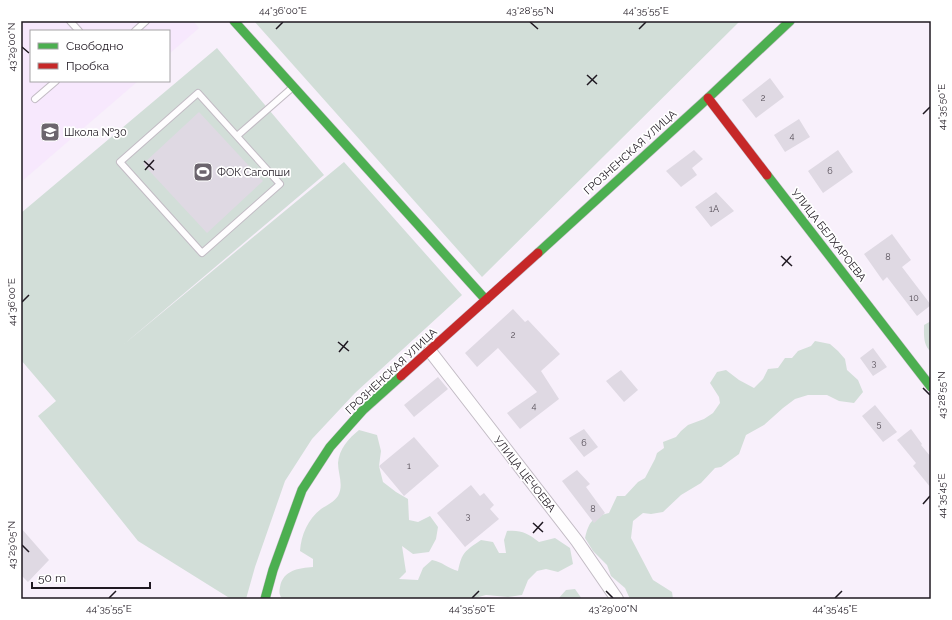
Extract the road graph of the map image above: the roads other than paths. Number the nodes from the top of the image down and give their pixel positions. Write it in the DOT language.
graph roads {
  1 [pos="70,21"];
  2 [pos="146,21"];
  3 [pos="234,21"];
  4 [pos="790,21"];
  5 [pos="78,30"];
  6 [pos="136,30"];
  7 [pos="55,82"];
  8 [pos="293,86"];
  9 [pos="708,98"];
  10 [pos="35,99"];
  11 [pos="237,136"];
  12 [pos="486,300"];
  13 [pos="430,351"];
  14 [pos="931,387"];
  15 [pos="264,599"];
  16 [pos="618,599"];
  1 -- 5 [label="lane"];
  2 -- 6 [label="lane"];
  3 -- 8 [label="street"];
  4 -- 9 [label="street, ГРОЗНЕНСКАЯ УЛИЦА"];
  7 -- 10 [label="lane"];
  8 -- 11 [label="lane"];
  8 -- 12 [label="street"];
  9 -- 12 [label="street, ГРОЗНЕНСКАЯ УЛИЦА"];
  9 -- 14 [label="street, УЛИЦА БЕЛХАРОЕВА"];
  11 -- 11 [label="lane"];
  12 -- 13 [label="street, ГРОЗНЕНСКАЯ УЛИЦА"];
  13 -- 15 [label="street, ГРОЗНЕНСКАЯ УЛИЦА"];
  13 -- 16 [label="street, УЛИЦА ЦЕЧОЕВА"];
}
